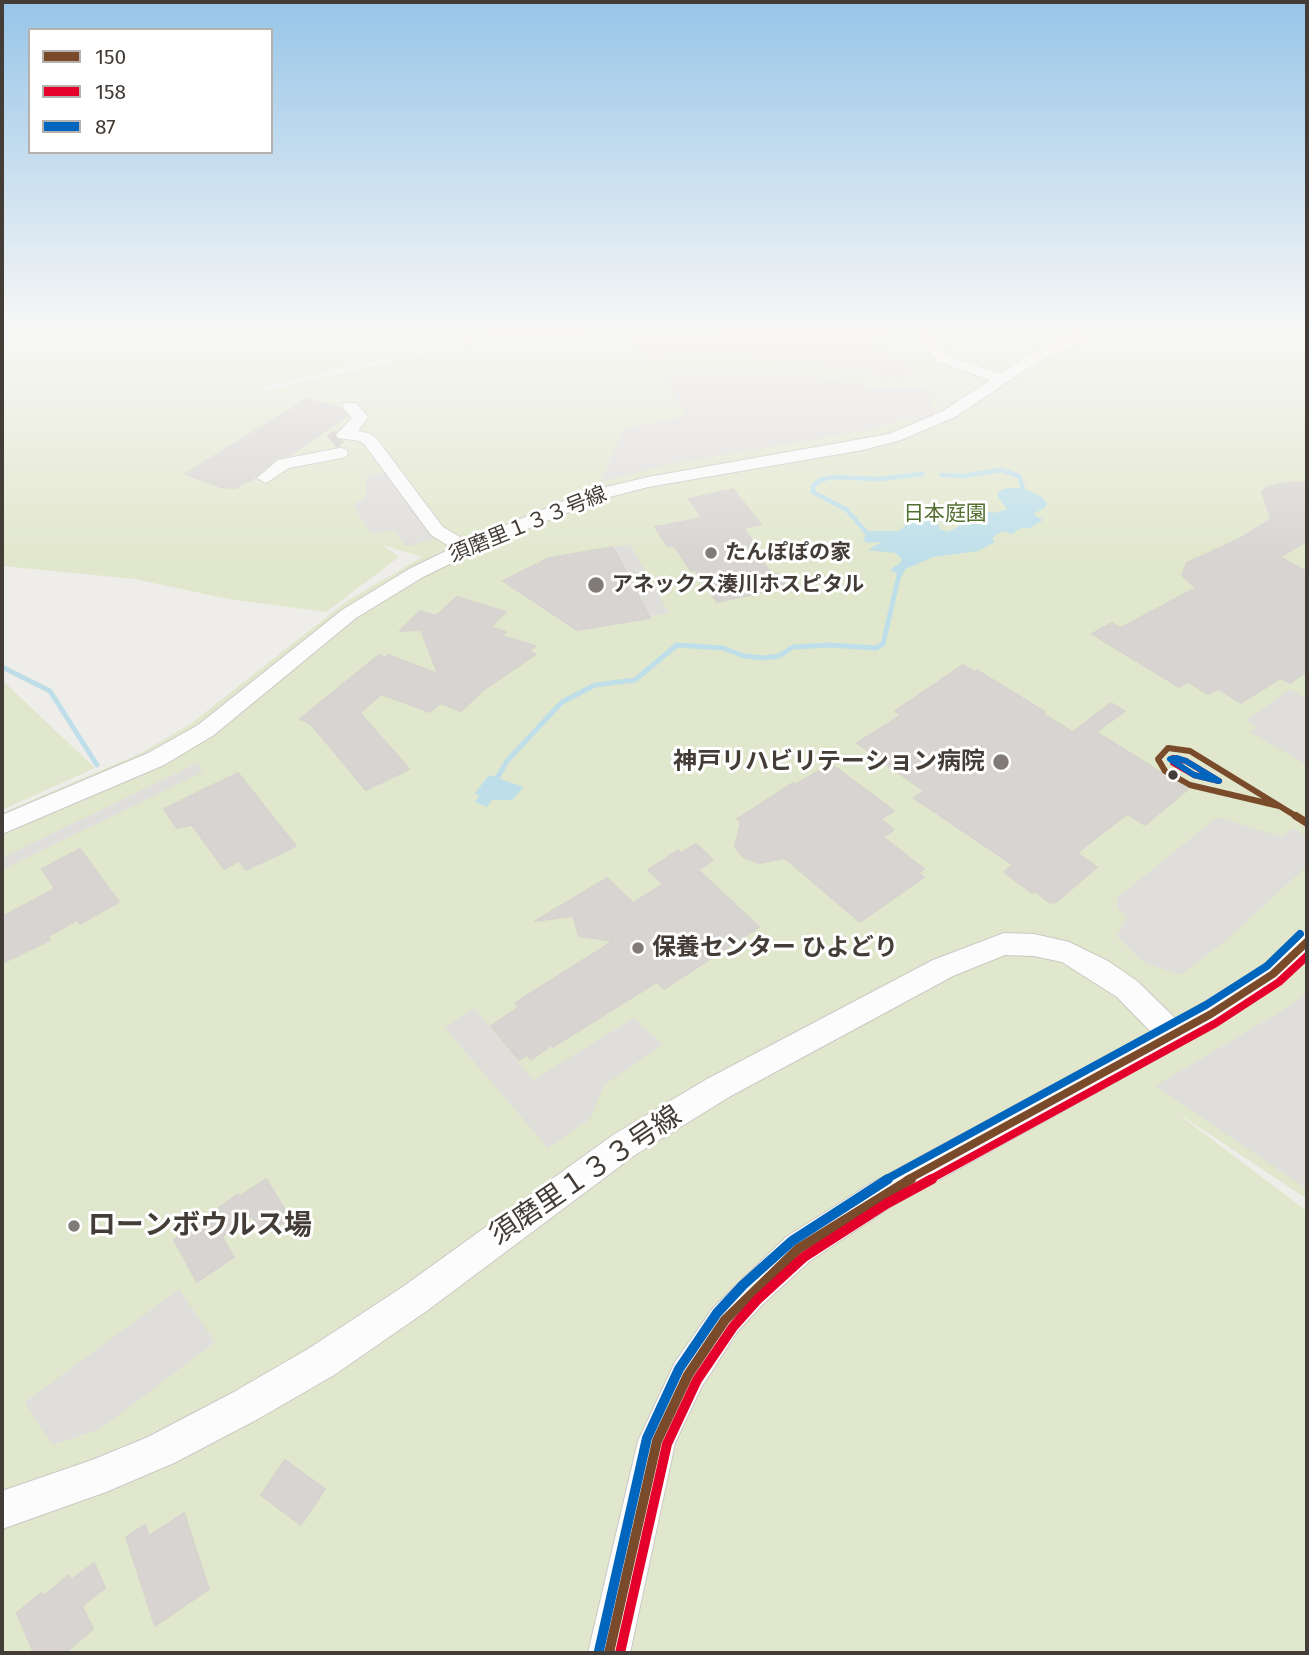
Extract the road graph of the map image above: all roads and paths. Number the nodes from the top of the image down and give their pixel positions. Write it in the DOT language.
graph roads {
  1 [pos="351,406"];
  2 [pos="961,406"];
  3 [pos="339,442"];
  4 [pos="266,478"];
  5 [pos="466,549"];
  6 [pos="2,825"];
  7 [pos="1307,942"];
  8 [pos="1172,1034"];
  9 [pos="2,1510"];
  10 [pos="609,1653"];
  1 -- 3 [label="street"];
  2 -- 5 [label="street, 須磨里１３３号線"];
  3 -- 4 [label="street"];
  3 -- 5 [label="street"];
  5 -- 6 [label="street, 須磨里１３３号線"];
  7 -- 8 [label="street"];
  8 -- 9 [label="street, 須磨里１３３号線"];
  8 -- 10 [label="street"];
}
